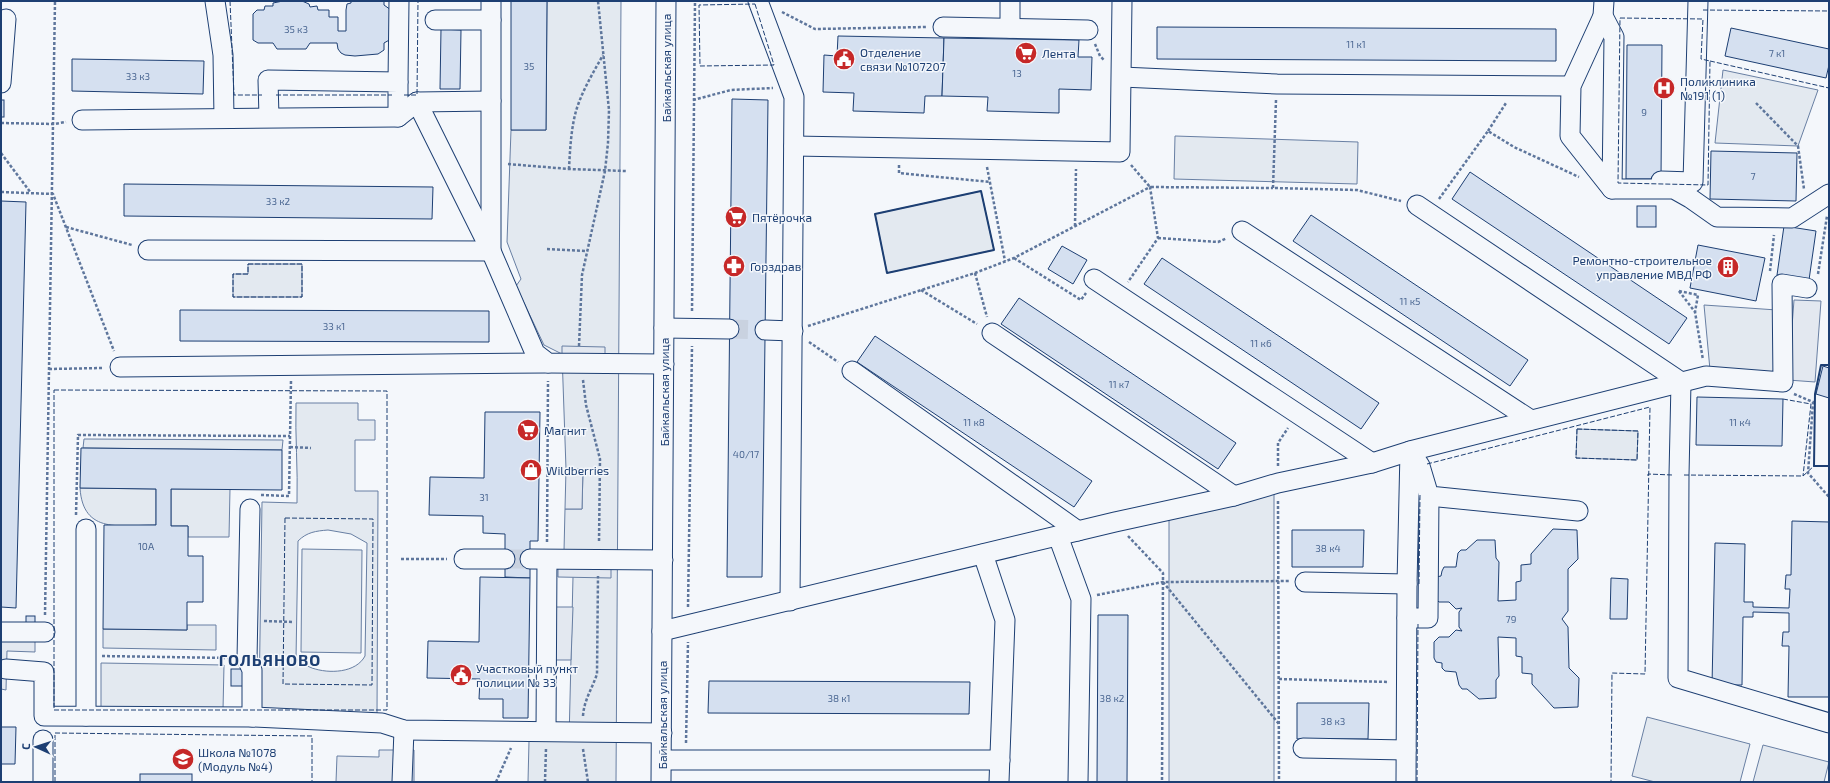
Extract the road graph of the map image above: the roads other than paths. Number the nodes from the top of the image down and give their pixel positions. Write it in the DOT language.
graph roads {
  1 [pos="215,1"];
  2 [pos="399,1"];
  3 [pos="491,1"];
  4 [pos="666,1"];
  5 [pos="758,1"];
  6 [pos="1010,1"];
  7 [pos="1122,1"];
  8 [pos="1698,1"];
  9 [pos="1604,9"];
  10 [pos="6,20"];
  11 [pos="435,20"];
  12 [pos="491,20"];
  13 [pos="943,27"];
  14 [pos="1010,28"];
  15 [pos="1088,30"];
  16 [pos="1122,77"];
  17 [pos="398,82"];
  18 [pos="1,83"];
  19 [pos="1571,86"];
  20 [pos="491,101"];
  21 [pos="417,102"];
  22 [pos="269,117"];
  23 [pos="398,117"];
  24 [pos="224,118"];
  25 [pos="82,120"];
  26 [pos="794,146"];
  27 [pos="1612,185"];
  28 [pos="1828,202"];
  29 [pos="1423,209"];
  30 [pos="1242,231"];
  31 [pos="148,250"];
  32 [pos="491,251"];
  33 [pos="1094,279"];
  34 [pos="1812,284"];
  35 [pos="664,328"];
  36 [pos="729,329"];
  37 [pos="765,330"];
  38 [pos="793,331"];
  39 [pos="992,333"];
  40 [pos="548,363"];
  41 [pos="664,364"];
  42 [pos="120,367"];
  43 [pos="852,371"];
  44 [pos="1681,382"];
  45 [pos="1531,420"];
  46 [pos="1410,451"];
  47 [pos="1372,463"];
  48 [pos="1234,496"];
  49 [pos="1430,496"];
  50 [pos="250,509"];
  51 [pos="1578,511"];
  52 [pos="86,529"];
  53 [pos="1078,531"];
  54 [pos="1058,536"];
  55 [pos="983,554"];
  56 [pos="464,559"];
  57 [pos="505,559"];
  58 [pos="663,560"];
  59 [pos="1305,582"];
  60 [pos="1407,584"];
  61 [pos="790,601"];
  62 [pos="1407,618"];
  63 [pos="662,631"];
  64 [pos="1,632"];
  65 [pos="45,632"];
  66 [pos="6,669"];
  67 [pos="86,716"];
  68 [pos="252,717"];
  69 [pos="1829,723"];
  70 [pos="404,730"];
  71 [pos="546,731"];
  72 [pos="662,733"];
  73 [pos="44,740"];
  74 [pos="1303,748"];
  75 [pos="1406,750"];
  76 [pos="662,760"];
  77 [pos="1000,760"];
  78 [pos="43,782"];
  79 [pos="402,782"];
  80 [pos="661,782"];
  81 [pos="999,782"];
  82 [pos="1078,782"];
  83 [pos="1406,782"];
  1 -- 24 [label="street"];
  2 -- 17 [label="street"];
  3 -- 12 [label="street"];
  4 -- 35 [label="street, Байкальская улица"];
  5 -- 26 [label="street"];
  6 -- 14 [label="street"];
  7 -- 16 [label="street"];
  8 -- 27 [label="street"];
  9 -- 19 [label="street"];
  9 -- 27 [label="street"];
  10 -- 18 [label="street"];
  11 -- 12 [label="street"];
  12 -- 20 [label="street"];
  13 -- 14 [label="street"];
  14 -- 15 [label="street"];
  16 -- 19 [label="street"];
  16 -- 26 [label="street"];
  17 -- 22 [label="street"];
  17 -- 23 [label="street"];
  19 -- 27 [label="street"];
  20 -- 21 [label="street"];
  20 -- 32 [label="street"];
  21 -- 23 [label="street"];
  21 -- 32 [label="street"];
  22 -- 23 [label="street"];
  22 -- 24 [label="street"];
  24 -- 25 [label="street"];
  26 -- 38 [label="street"];
  27 -- 28 [label="street"];
  29 -- 44 [label="street"];
  30 -- 45 [label="street"];
  31 -- 32 [label="street"];
  32 -- 40 [label="street"];
  33 -- 47 [label="street"];
  34 -- 44 [label="street"];
  35 -- 36 [label="street"];
  35 -- 41 [label="street, Байкальская улица"];
  37 -- 38 [label="street"];
  38 -- 61 [label="street"];
  39 -- 48 [label="street"];
  40 -- 41 [label="street"];
  40 -- 42 [label="street"];
  41 -- 58 [label="street, Байкальская улица"];
  43 -- 53 [label="street"];
  44 -- 45 [label="street"];
  44 -- 69 [label="street"];
  45 -- 46 [label="street"];
  46 -- 47 [label="street"];
  46 -- 49 [label="street"];
  46 -- 60 [label="street"];
  47 -- 48 [label="street"];
  48 -- 53 [label="street"];
  49 -- 51 [label="street"];
  49 -- 62 [label="street"];
  50 -- 68 [label="street"];
  52 -- 67 [label="street"];
  53 -- 54 [label="street"];
  54 -- 55 [label="street"];
  54 -- 82 [label="street"];
  55 -- 61 [label="street"];
  55 -- 77 [label="street"];
  56 -- 57 [label="street"];
  58 -- 63 [label="street, Байкальская улица"];
  58 -- 71 [label="street"];
  59 -- 60 [label="street"];
  60 -- 62 [label="street"];
  61 -- 63 [label="street"];
  62 -- 75 [label="street"];
  63 -- 72 [label="street, Байкальская улица"];
  64 -- 65 [label="street"];
  66 -- 67 [label="street"];
  67 -- 68 [label="street"];
  68 -- 70 [label="street"];
  70 -- 71 [label="street"];
  70 -- 79 [label="street"];
  71 -- 72 [label="street"];
  72 -- 76 [label="street, Байкальская улица"];
  73 -- 78 [label="street"];
  74 -- 75 [label="street"];
  75 -- 83 [label="street"];
  76 -- 77 [label="street"];
  76 -- 80 [label="street, Байкальская улица"];
  77 -- 81 [label="street"];
}
